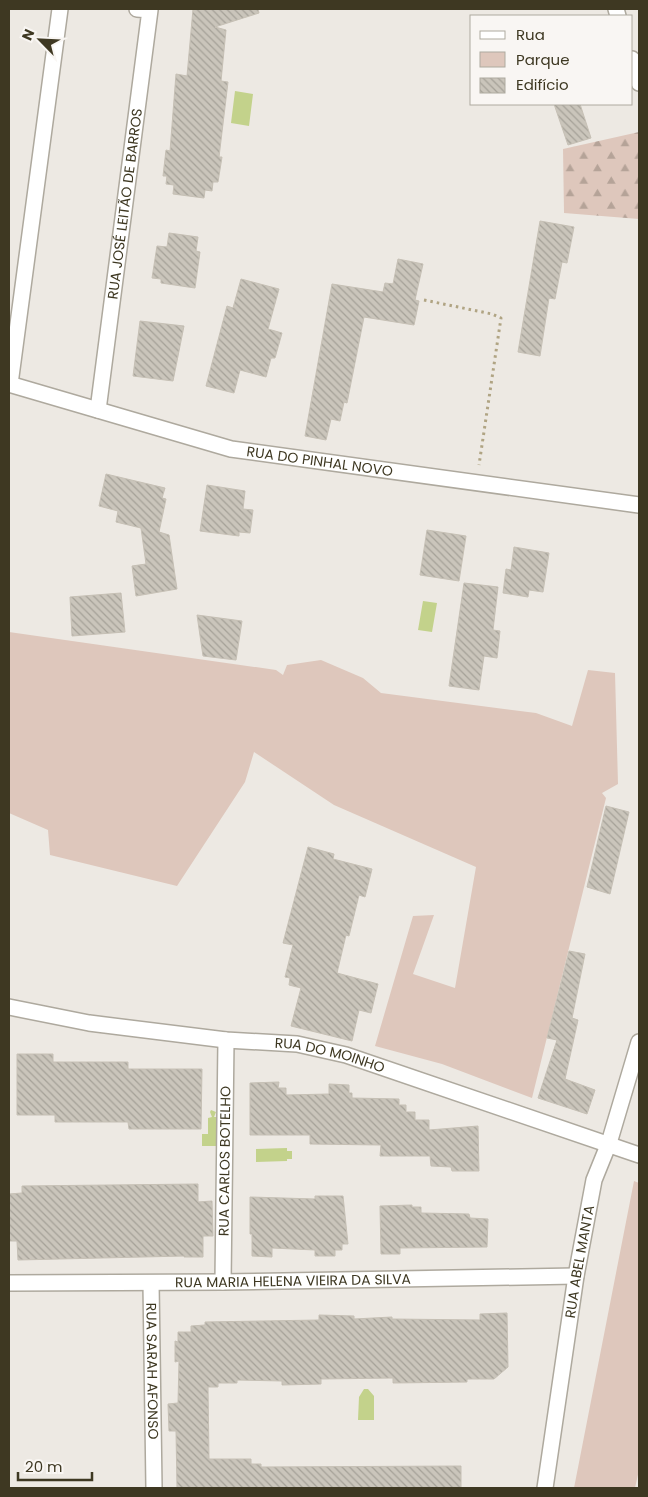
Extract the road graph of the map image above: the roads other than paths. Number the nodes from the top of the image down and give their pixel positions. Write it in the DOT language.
graph roads {
  1 [pos="60,9"];
  2 [pos="137,9"];
  3 [pos="633,62"];
  4 [pos="639,82"];
  5 [pos="10,384"];
  6 [pos="98,410"];
  7 [pos="639,505"];
  8 [pos="9,1007"];
  9 [pos="226,1040"];
  10 [pos="639,1042"];
  11 [pos="608,1143"];
  12 [pos="639,1154"];
  13 [pos="576,1276"];
  14 [pos="151,1282"];
  15 [pos="223,1282"];
  16 [pos="9,1284"];
  17 [pos="154,1488"];
  18 [pos="545,1488"];
  1 -- 5 [label="street"];
  2 -- 6 [label="street, RUA JOSÉ LEITÃO DE BARROS"];
  3 -- 4 [label="street"];
  5 -- 6 [label="street, RUA DO PINHAL NOVO"];
  6 -- 7 [label="street, RUA DO PINHAL NOVO"];
  8 -- 9 [label="street, RUA DO MOINHO"];
  9 -- 11 [label="street, RUA DO MOINHO"];
  9 -- 15 [label="street, RUA CARLOS BOTELHO"];
  10 -- 11 [label="street, RUA ABEL MANTA"];
  11 -- 12 [label="street, RUA DO MOINHO"];
  11 -- 13 [label="street, RUA ABEL MANTA"];
  13 -- 15 [label="street, RUA MARIA HELENA VIEIRA DA SILVA"];
  13 -- 18 [label="street, RUA ABEL MANTA"];
  14 -- 15 [label="street, RUA MARIA HELENA VIEIRA DA SILVA"];
  14 -- 16 [label="street, RUA MARIA HELENA VIEIRA DA SILVA"];
  14 -- 17 [label="street, RUA SARAH AFONSO"];
}
